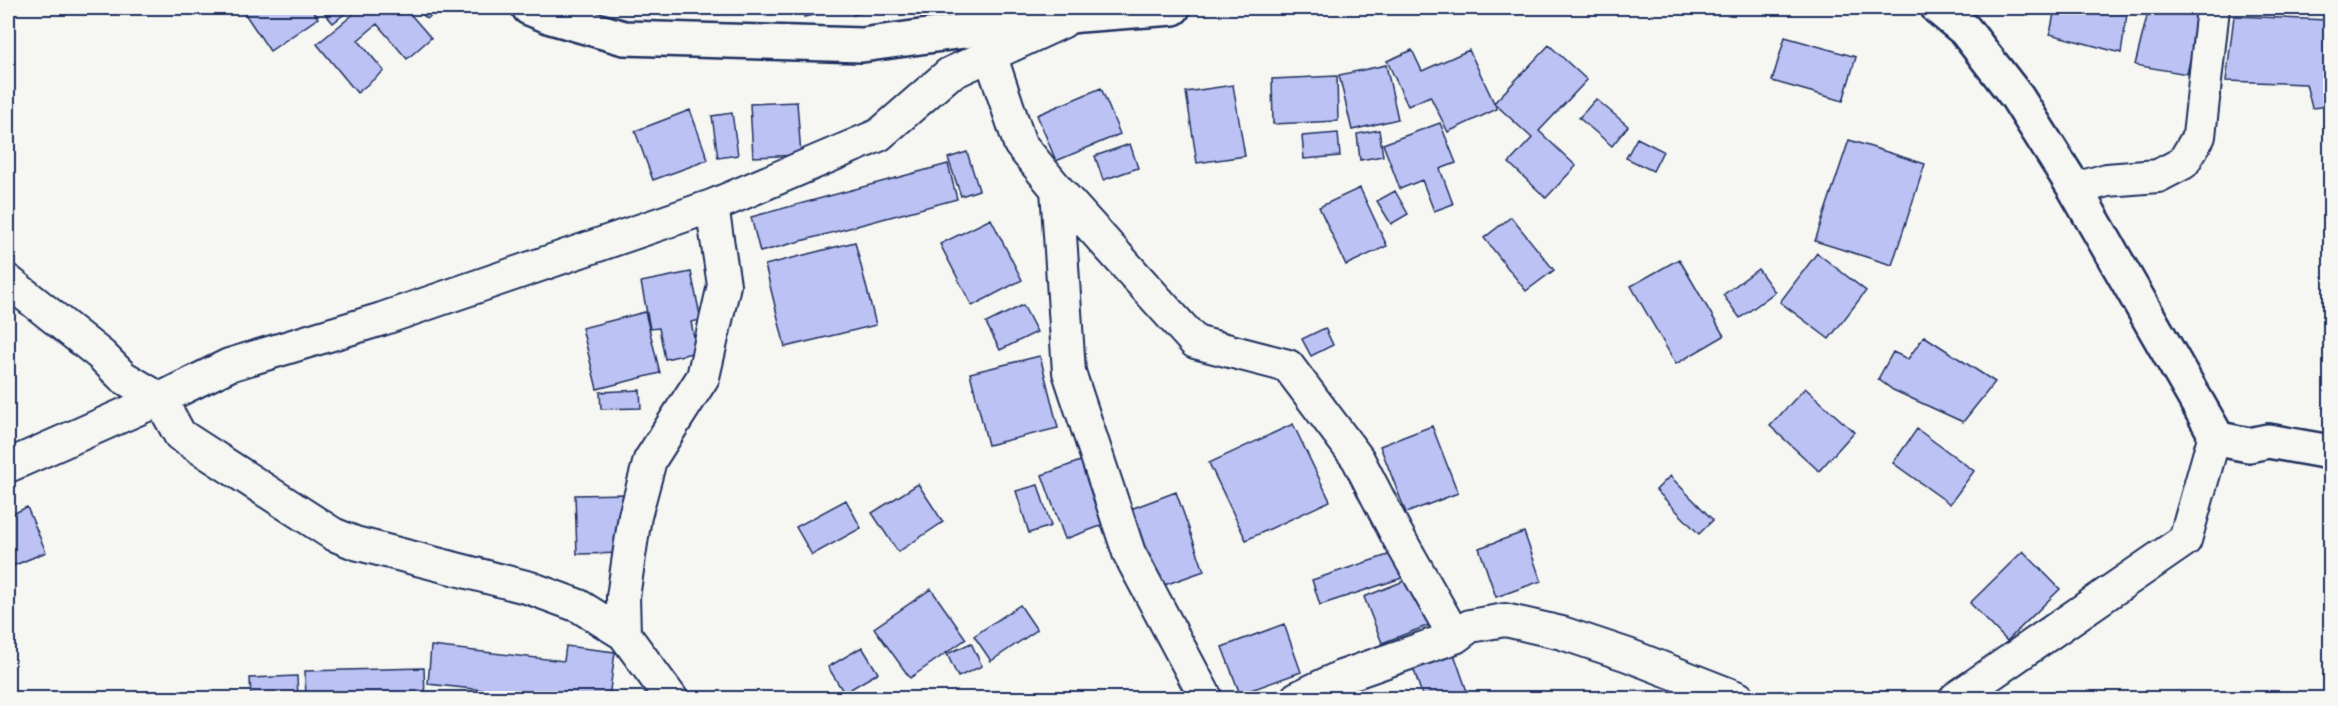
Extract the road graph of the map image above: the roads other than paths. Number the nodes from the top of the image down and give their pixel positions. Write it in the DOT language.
graph roads {
  1 [pos="529,8"];
  2 [pos="1173,8"];
  3 [pos="1938,8"];
  4 [pos="2213,8"];
  5 [pos="1080,15"];
  6 [pos="1964,19"];
  7 [pos="990,54"];
  8 [pos="1057,189"];
  9 [pos="2075,189"];
  10 [pos="712,206"];
  11 [pos="8,281"];
  12 [pos="160,399"];
  13 [pos="2214,438"];
  14 [pos="2331,452"];
  15 [pos="8,466"];
  16 [pos="624,634"];
  17 [pos="1455,637"];
  18 [pos="671,699"];
  19 [pos="1206,699"];
  20 [pos="1297,699"];
  21 [pos="1738,699"];
  22 [pos="1956,699"];
  1 -- 5 [label="main road"];
  2 -- 5 [label="main road"];
  3 -- 6 [label="main road"];
  4 -- 9 [label="street"];
  5 -- 7 [label="street"];
  6 -- 9 [label="main road"];
  7 -- 8 [label="street"];
  7 -- 10 [label="street"];
  8 -- 17 [label="street"];
  8 -- 19 [label="street"];
  9 -- 13 [label="main road"];
  10 -- 12 [label="street"];
  10 -- 16 [label="street"];
  11 -- 12 [label="street"];
  12 -- 15 [label="street"];
  12 -- 16 [label="street"];
  13 -- 14 [label="main road"];
  13 -- 22 [label="street"];
  16 -- 18 [label="street"];
  17 -- 20 [label="street"];
  17 -- 21 [label="street"];
}
